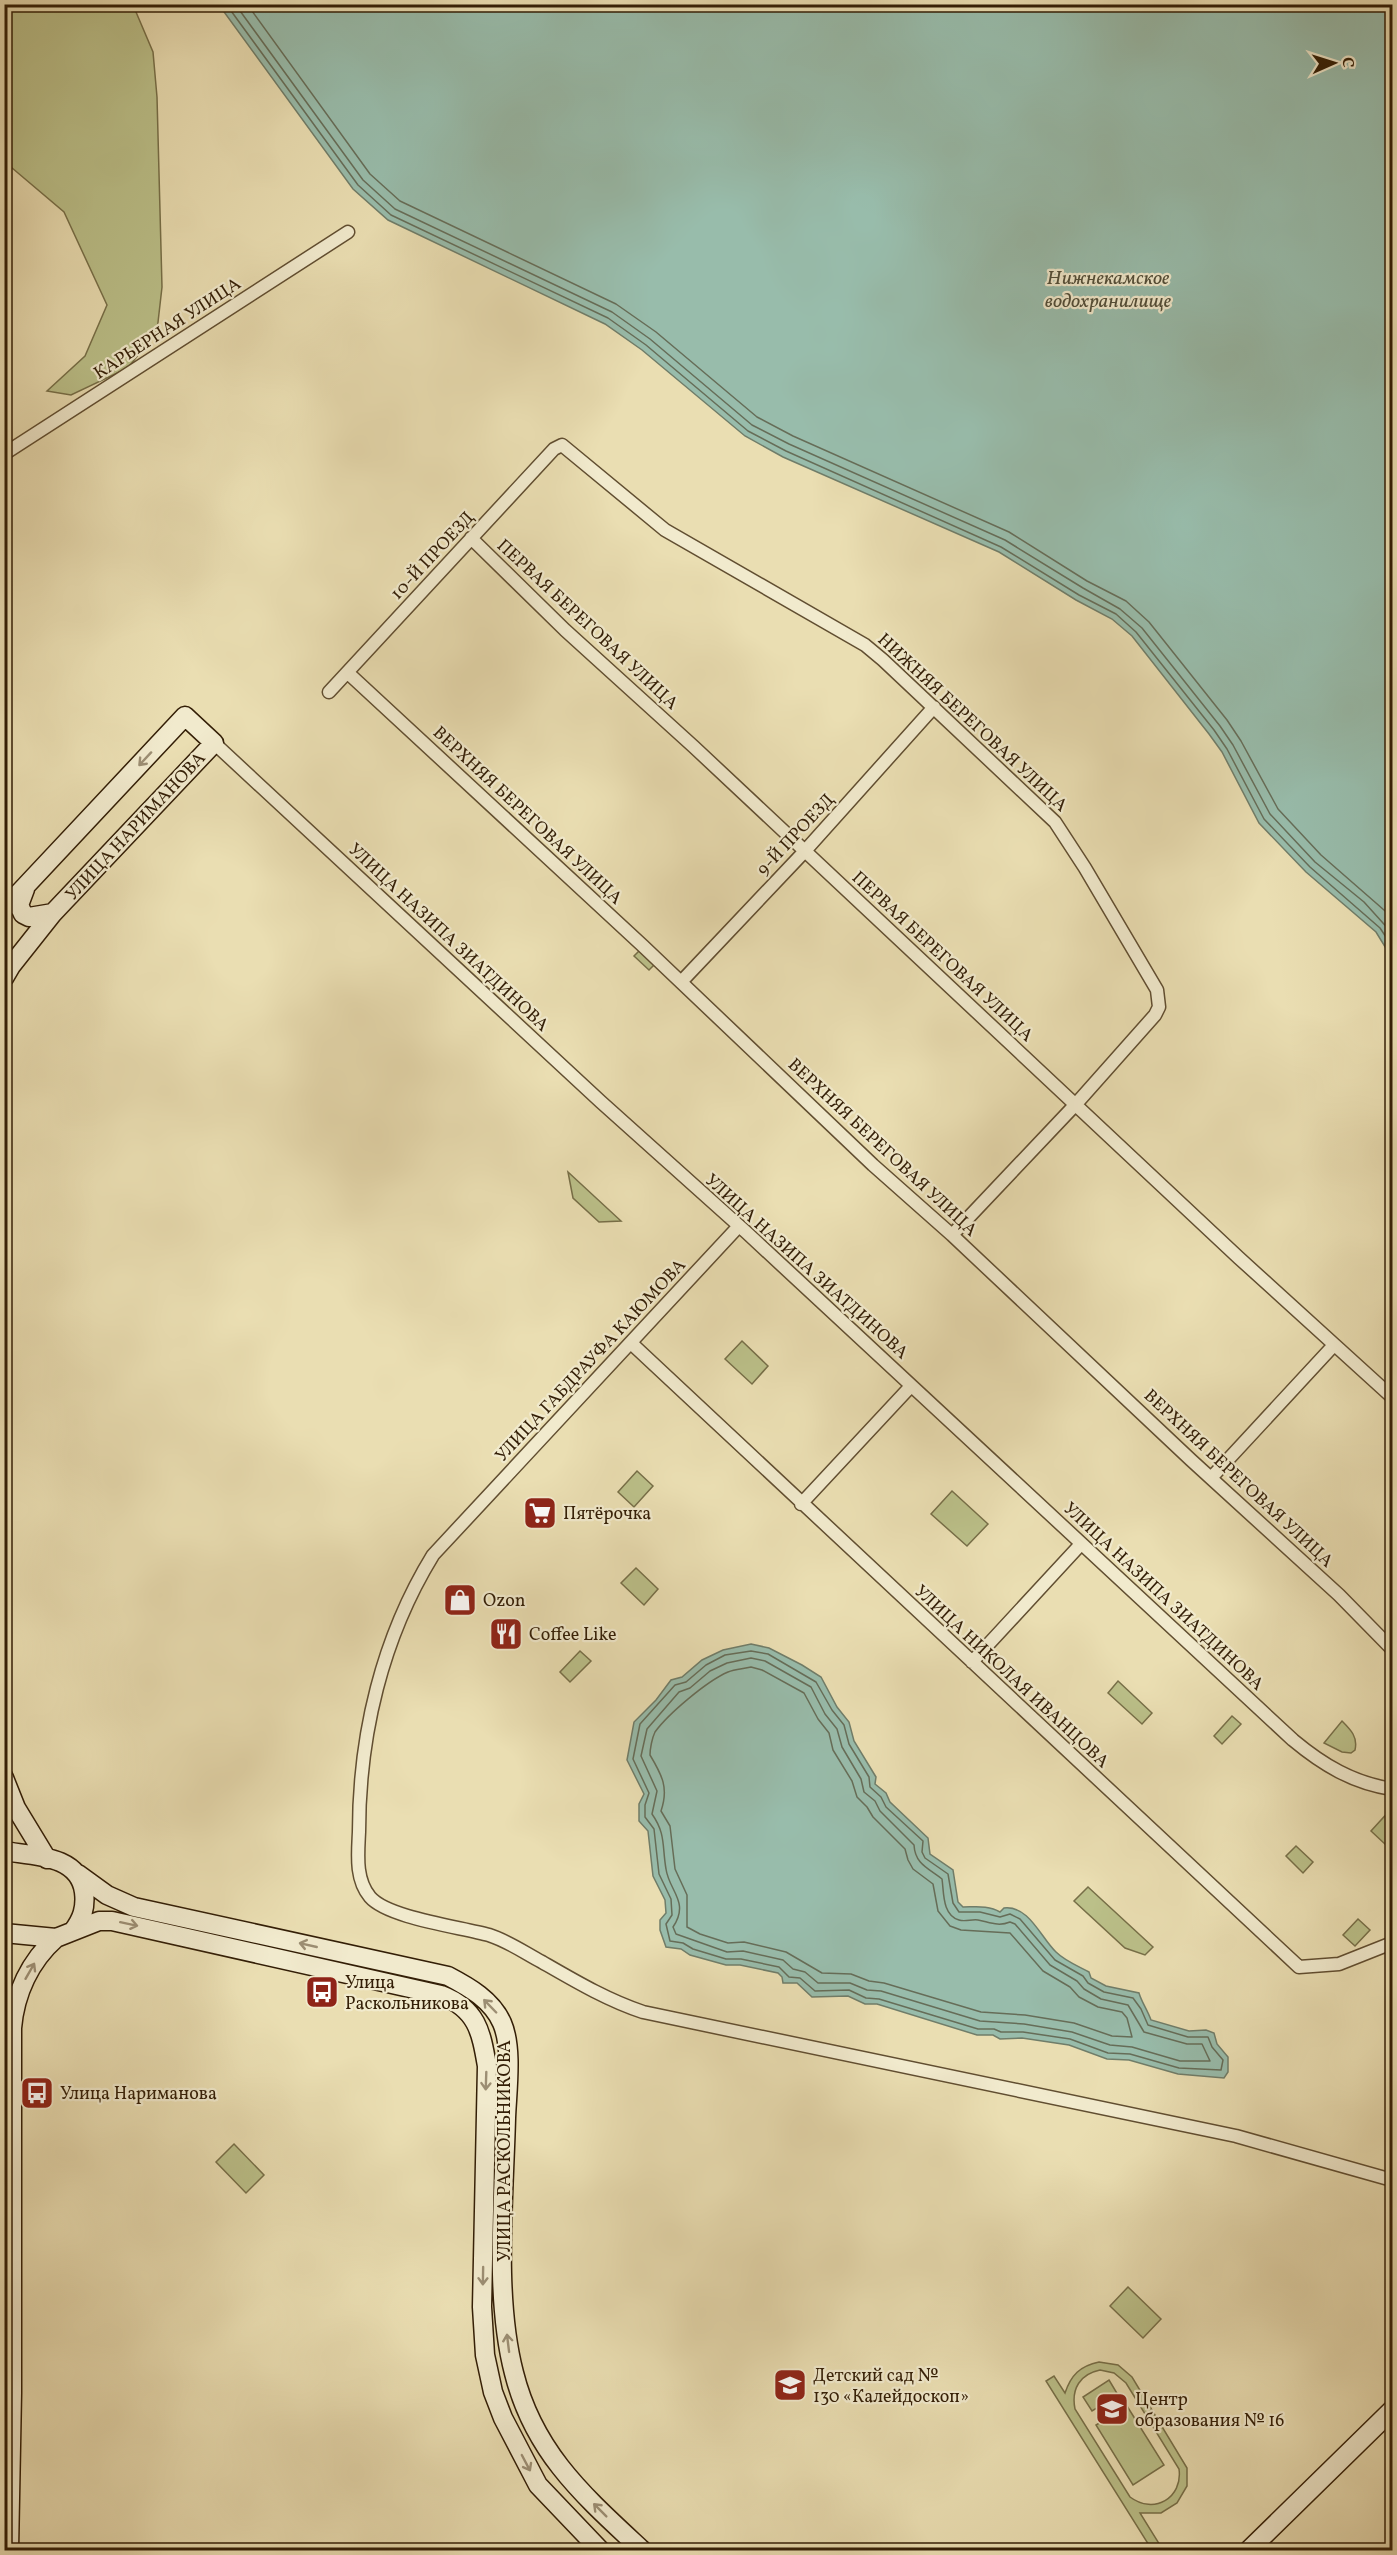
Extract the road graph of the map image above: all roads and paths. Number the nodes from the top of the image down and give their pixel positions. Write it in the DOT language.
graph roads {
  1 [pos="348,232"];
  2 [pos="562,446"];
  3 [pos="4,454"];
  4 [pos="471,538"];
  5 [pos="348,673"];
  6 [pos="329,692"];
  7 [pos="934,707"];
  8 [pos="214,743"];
  9 [pos="804,852"];
  10 [pos="27,884"];
  11 [pos="4,909"];
  12 [pos="53,913"];
  13 [pos="4,978"];
  14 [pos="681,982"];
  15 [pos="1076,1104"];
  16 [pos="738,1227"];
  17 [pos="952,1234"];
  18 [pos="631,1343"];
  19 [pos="1334,1345"];
  20 [pos="911,1386"];
  21 [pos="1392,1397"];
  22 [pos="1211,1478"];
  23 [pos="801,1504"];
  24 [pos="1081,1544"];
  25 [pos="1392,1649"];
  26 [pos="972,1662"];
  27 [pos="4,1778"];
  28 [pos="1392,1790"];
  29 [pos="4,1851"];
  30 [pos="47,1859"];
  31 [pos="78,1874"];
  32 [pos="4,1933"];
  33 [pos="65,1935"];
  34 [pos="1392,1942"];
  35 [pos="1392,2180"];
  36 [pos="1392,2410"];
  37 [pos="9,2550"];
  38 [pos="600,2550"];
  39 [pos="642,2550"];
  40 [pos="1250,2550"];
  1 -- 3 [label="street, КАРЬЕРНАЯ УЛИЦА"];
  2 -- 4 [label="street, 10-Й ПРОЕЗД"];
  2 -- 7 [label="street, НИЖНЯЯ БЕРЕГОВАЯ УЛИЦА"];
  4 -- 5 [label="street, 10-Й ПРОЕЗД"];
  4 -- 9 [label="street, ПЕРВАЯ БЕРЕГОВАЯ УЛИЦА"];
  5 -- 6 [label="street, 10-Й ПРОЕЗД"];
  5 -- 14 [label="street, ВЕРХНЯЯ БЕРЕГОВАЯ УЛИЦА"];
  7 -- 9 [label="street, 9-Й ПРОЕЗД"];
  7 -- 15 [label="street, НИЖНЯЯ БЕРЕГОВАЯ УЛИЦА"];
  8 -- 10 [label="street, УЛИЦА НАРИМАНОВА, one-way"];
  8 -- 12 [label="street, УЛИЦА НАРИМАНОВА"];
  8 -- 16 [label="street, УЛИЦА НАЗИПА ЗИАТДИНОВА"];
  9 -- 14 [label="street, 9-Й ПРОЕЗД"];
  9 -- 15 [label="street, ПЕРВАЯ БЕРЕГОВАЯ УЛИЦА"];
  10 -- 11 [label="street, УЛИЦА НАРИМАНОВА"];
  10 -- 12 [label="street"];
  12 -- 13 [label="street, УЛИЦА НАРИМАНОВА"];
  14 -- 17 [label="street, ВЕРХНЯЯ БЕРЕГОВАЯ УЛИЦА"];
  15 -- 17 [label="street"];
  15 -- 19 [label="street, ПЕРВАЯ БЕРЕГОВАЯ УЛИЦА"];
  16 -- 18 [label="street, УЛИЦА ГАБДРАУФА КАЮМОВА"];
  16 -- 20 [label="street, УЛИЦА НАЗИПА ЗИАТДИНОВА"];
  17 -- 22 [label="street, ВЕРХНЯЯ БЕРЕГОВАЯ УЛИЦА"];
  18 -- 23 [label="street, УЛИЦА НИКОЛАЯ ИВАНЦОВА"];
  18 -- 35 [label="street, УЛИЦА ГАБДРАУФА КАЮМОВА"];
  19 -- 21 [label="street, ПЕРВАЯ БЕРЕГОВАЯ УЛИЦА"];
  19 -- 22 [label="street"];
  20 -- 23 [label="street"];
  20 -- 24 [label="street, УЛИЦА НАЗИПА ЗИАТДИНОВА"];
  22 -- 25 [label="street, ВЕРХНЯЯ БЕРЕГОВАЯ УЛИЦА"];
  23 -- 26 [label="street, УЛИЦА НИКОЛАЯ ИВАНЦОВА"];
  24 -- 26 [label="street"];
  24 -- 28 [label="street, УЛИЦА НАЗИПА ЗИАТДИНОВА"];
  26 -- 34 [label="street, УЛИЦА НИКОЛАЯ ИВАНЦОВА"];
  27 -- 30 [label="street"];
  29 -- 30 [label="street, УЛИЦА РАСКОЛЬНИКОВА"];
  30 -- 31 [label="street, УЛИЦА РАСКОЛЬНИКОВА"];
  31 -- 33 [label="street"];
  39 -- 31 [label="street, УЛИЦА РАСКОЛЬНИКОВА, one-way"];
  32 -- 33 [label="street"];
  37 -- 33 [label="street, one-way"];
  33 -- 38 [label="street, УЛИЦА РАСКОЛЬНИКОВА, one-way"];
  36 -- 40 [label="street"];
}
